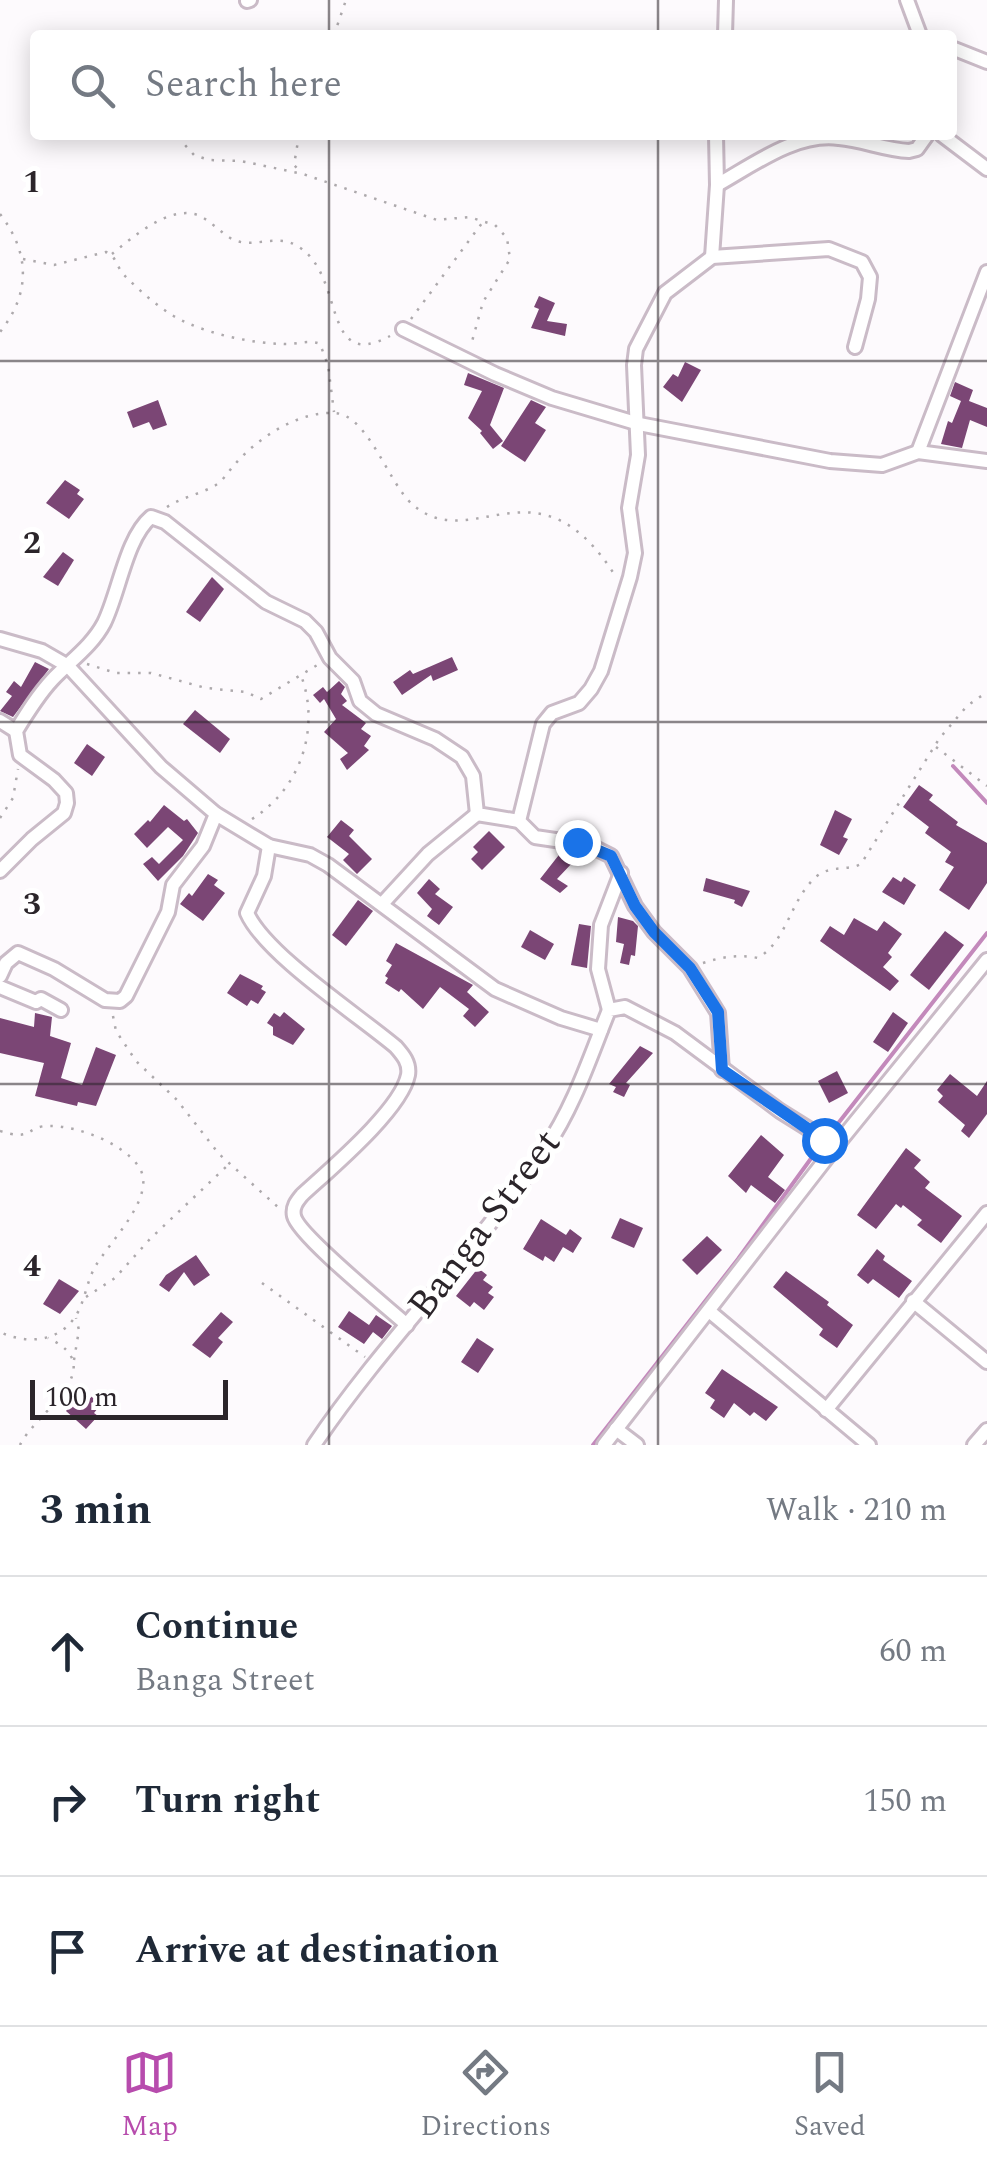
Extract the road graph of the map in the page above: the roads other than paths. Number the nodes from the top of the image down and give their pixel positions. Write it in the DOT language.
graph roads {
  1 [pos="726,0"];
  2 [pos="907,0"];
  3 [pos="726,30"];
  4 [pos="918,30"];
  5 [pos="957,50"];
  6 [pos="987,62"];
  7 [pos="716,140"];
  8 [pos="810,140"];
  9 [pos="854,140"];
  10 [pos="923,140"];
  11 [pos="948,140"];
  12 [pos="987,170"];
  13 [pos="717,185"];
  14 [pos="712,257"];
  15 [pos="987,272"];
  16 [pos="403,330"];
  17 [pos="855,348"];
  18 [pos="638,424"];
  19 [pos="918,452"];
  20 [pos="987,461"];
  21 [pos="0,639"];
  22 [pos="70,667"];
  23 [pos="0,721"];
  24 [pos="16,730"];
  25 [pos="216,814"];
  26 [pos="477,814"];
  27 [pos="519,821"];
  28 [pos="270,846"];
  29 [pos="0,871"];
  30 [pos="621,873"];
  31 [pos="382,904"];
  32 [pos="987,960"];
  33 [pos="0,976"];
  34 [pos="0,987"];
  35 [pos="61,1010"];
  36 [pos="609,1010"];
  37 [pos="601,1030"];
  38 [pos="722,1070"];
  39 [pos="836,1146"];
  40 [pos="987,1213"];
  41 [pos="913,1302"];
  42 [pos="709,1311"];
  43 [pos="407,1325"];
  44 [pos="987,1362"];
  45 [pos="826,1410"];
  46 [pos="616,1429"];
  47 [pos="987,1430"];
  48 [pos="314,1445"];
  49 [pos="604,1445"];
  50 [pos="637,1445"];
  51 [pos="869,1445"];
  52 [pos="974,1445"];
  1 -- 3 [label="street"];
  2 -- 4 [label="street"];
  5 -- 6 [label="street"];
  7 -- 13 [label="street"];
  8 -- 13 [label="street"];
  9 -- 10 [label="street"];
  11 -- 12 [label="street"];
  13 -- 14 [label="street"];
  14 -- 17 [label="street"];
  14 -- 18 [label="street"];
  15 -- 19 [label="street"];
  16 -- 18 [label="street"];
  18 -- 19 [label="street"];
  18 -- 27 [label="street"];
  19 -- 20 [label="street"];
  21 -- 22 [label="street"];
  22 -- 24 [label="street"];
  22 -- 25 [label="street"];
  22 -- 26 [label="street"];
  23 -- 24 [label="street"];
  24 -- 29 [label="street"];
  25 -- 28 [label="street"];
  25 -- 33 [label="street"];
  26 -- 27 [label="street"];
  26 -- 31 [label="street"];
  27 -- 30 [label="street"];
  28 -- 31 [label="street"];
  28 -- 43 [label="street"];
  30 -- 36 [label="street"];
  30 -- 38 [label="street"];
  31 -- 37 [label="street"];
  32 -- 39 [label="street"];
  34 -- 35 [label="street"];
  36 -- 37 [label="street, Banga Street"];
  36 -- 38 [label="street"];
  37 -- 43 [label="street, Banga Street"];
  38 -- 39 [label="street"];
  39 -- 42 [label="street"];
  40 -- 41 [label="street"];
  41 -- 44 [label="street"];
  41 -- 45 [label="street"];
  42 -- 45 [label="street"];
  42 -- 46 [label="street"];
  43 -- 48 [label="street, Banga Street"];
  45 -- 51 [label="street"];
  46 -- 49 [label="street"];
  46 -- 50 [label="street"];
  47 -- 52 [label="street"];
}
